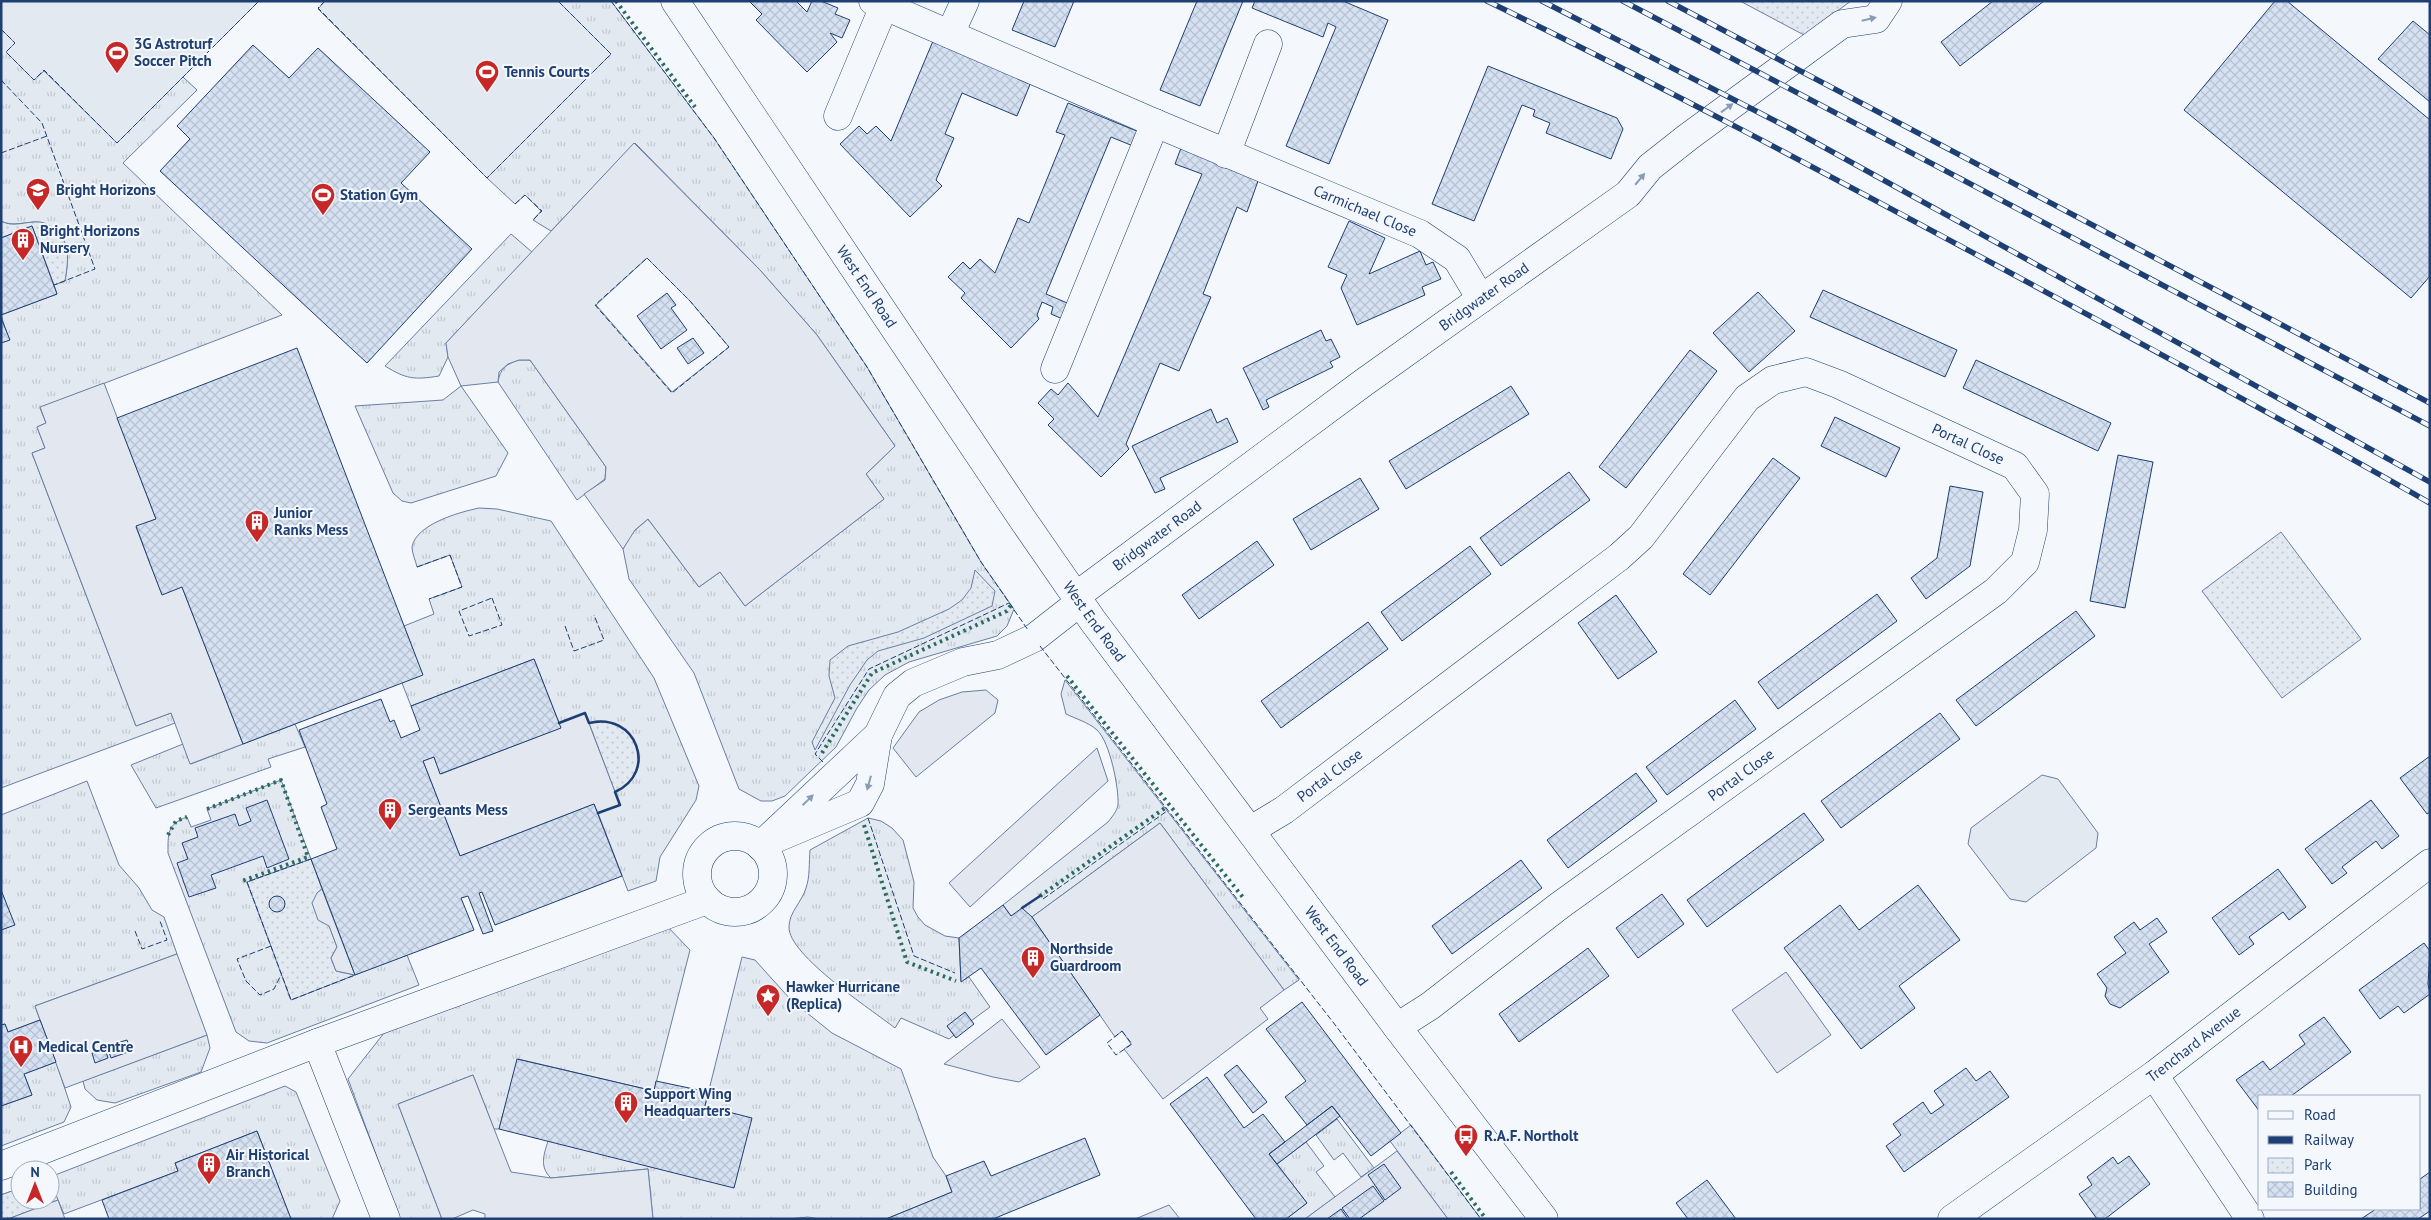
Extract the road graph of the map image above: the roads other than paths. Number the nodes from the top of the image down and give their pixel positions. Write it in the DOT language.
graph roads {
  1 [pos="675,1"];
  2 [pos="965,1"];
  3 [pos="1888,1"];
  4 [pos="879,4"];
  5 [pos="950,34"];
  6 [pos="1268,44"];
  7 [pos="838,116"];
  8 [pos="1155,123"];
  9 [pos="1226,154"];
  10 [pos="1482,299"];
  11 [pos="1055,368"];
  12 [pos="1078,599"];
  13 [pos="878,735"];
  14 [pos="1251,830"];
  15 [pos="760,846"];
  16 [pos="2430,863"];
  17 [pos="707,900"];
  18 [pos="1397,1027"];
  19 [pos="317,1043"];
  20 [pos="2154,1075"];
  21 [pos="1,1166"];
  22 [pos="386,1219"];
  23 [pos="1544,1219"];
  24 [pos="1952,1219"];
  25 [pos="2250,1219"];
  1 -- 12 [label="street, West End Road"];
  2 -- 5 [label="street"];
  10 -- 3 [label="street, Bridgwater Road, one-way"];
  4 -- 5 [label="street, Carmichael Close"];
  4 -- 7 [label="street, Carmichael Close"];
  5 -- 8 [label="street, Carmichael Close"];
  6 -- 9 [label="street"];
  8 -- 9 [label="street, Carmichael Close"];
  8 -- 11 [label="street"];
  9 -- 10 [label="street, Carmichael Close"];
  10 -- 12 [label="street, Bridgwater Road"];
  12 -- 13 [label="street, Bridgwater Road"];
  12 -- 14 [label="street, West End Road"];
  15 -- 13 [label="street, one-way"];
  13 -- 15 [label="street, one-way"];
  14 -- 18 [label="street, West End Road"];
  14 -- 18 [label="street, Portal Close"];
  15 -- 17 [label="street"];
  15 -- 17 [label="street"];
  16 -- 20 [label="street, Trenchard Avenue"];
  17 -- 19 [label="street"];
  18 -- 23 [label="street, West End Road"];
  19 -- 21 [label="street"];
  19 -- 22 [label="street"];
  20 -- 24 [label="street, Trenchard Avenue"];
  20 -- 25 [label="street"];
}
